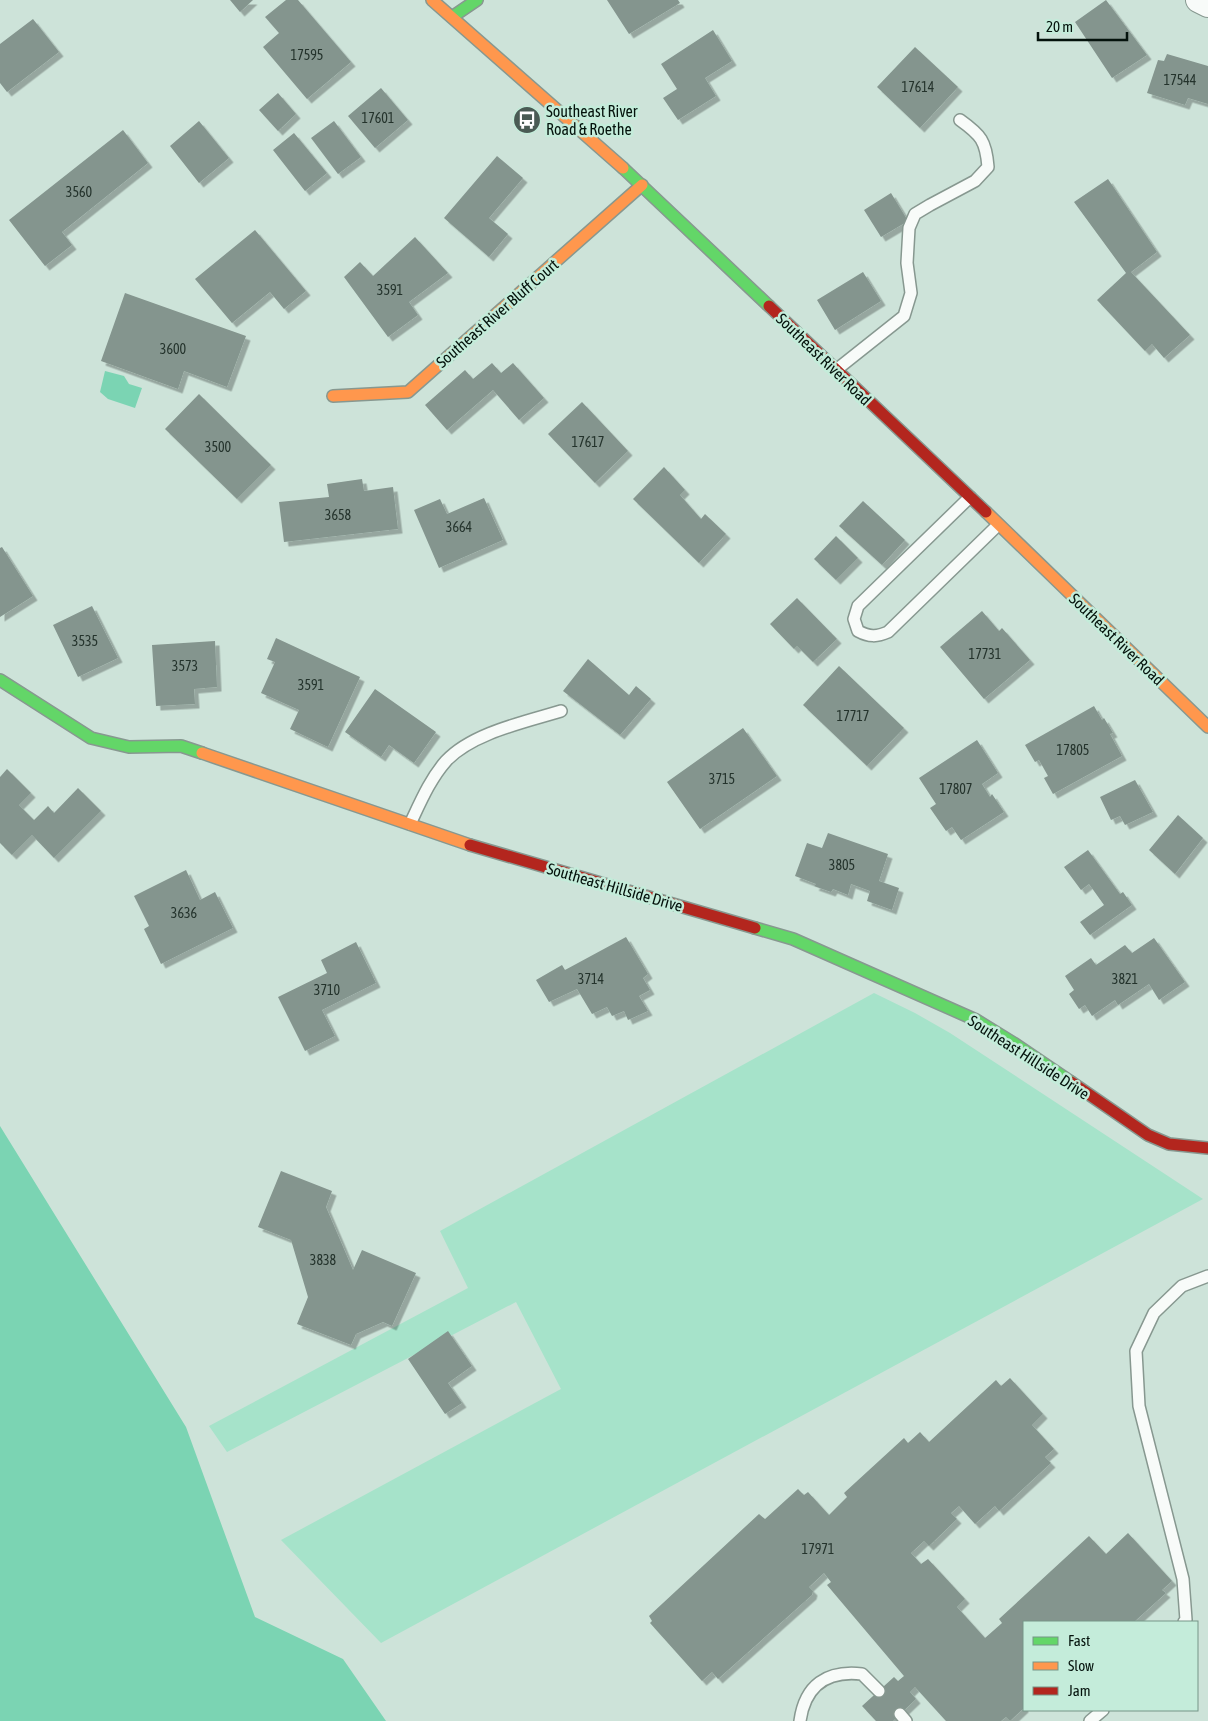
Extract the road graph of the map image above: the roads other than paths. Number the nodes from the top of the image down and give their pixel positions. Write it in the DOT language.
graph roads {
  1 [pos="432,0"];
  2 [pos="477,0"];
  3 [pos="1198,0"];
  4 [pos="1208,5"];
  5 [pos="452,16"];
  6 [pos="960,120"];
  7 [pos="642,185"];
  8 [pos="836,370"];
  9 [pos="333,396"];
  10 [pos="970,497"];
  11 [pos="998,525"];
  12 [pos="0,680"];
  13 [pos="560,711"];
  14 [pos="1208,727"];
  15 [pos="410,824"];
  16 [pos="1208,1148"];
  17 [pos="1208,1276"];
  18 [pos="1185,1621"];
  19 [pos="879,1691"];
  20 [pos="1102,1711"];
  21 [pos="800,1721"];
  22 [pos="1090,1721"];
  1 -- 5 [label="street, Southeast River Road"];
  2 -- 5 [label="street"];
  3 -- 4 [label="street"];
  5 -- 7 [label="street, Southeast River Road"];
  6 -- 8 [label="lane"];
  7 -- 8 [label="street, Southeast River Road"];
  7 -- 9 [label="street, Southeast River Bluff Court"];
  8 -- 10 [label="street, Southeast River Road"];
  10 -- 11 [label="street, Southeast River Road"];
  10 -- 11 [label="lane"];
  11 -- 14 [label="street, Southeast River Road"];
  12 -- 15 [label="street, Southeast Hillside Drive"];
  13 -- 15 [label="lane"];
  15 -- 16 [label="street, Southeast Hillside Drive"];
  17 -- 18 [label="lane"];
  19 -- 21 [label="lane"];
  20 -- 22 [label="lane"];
}
